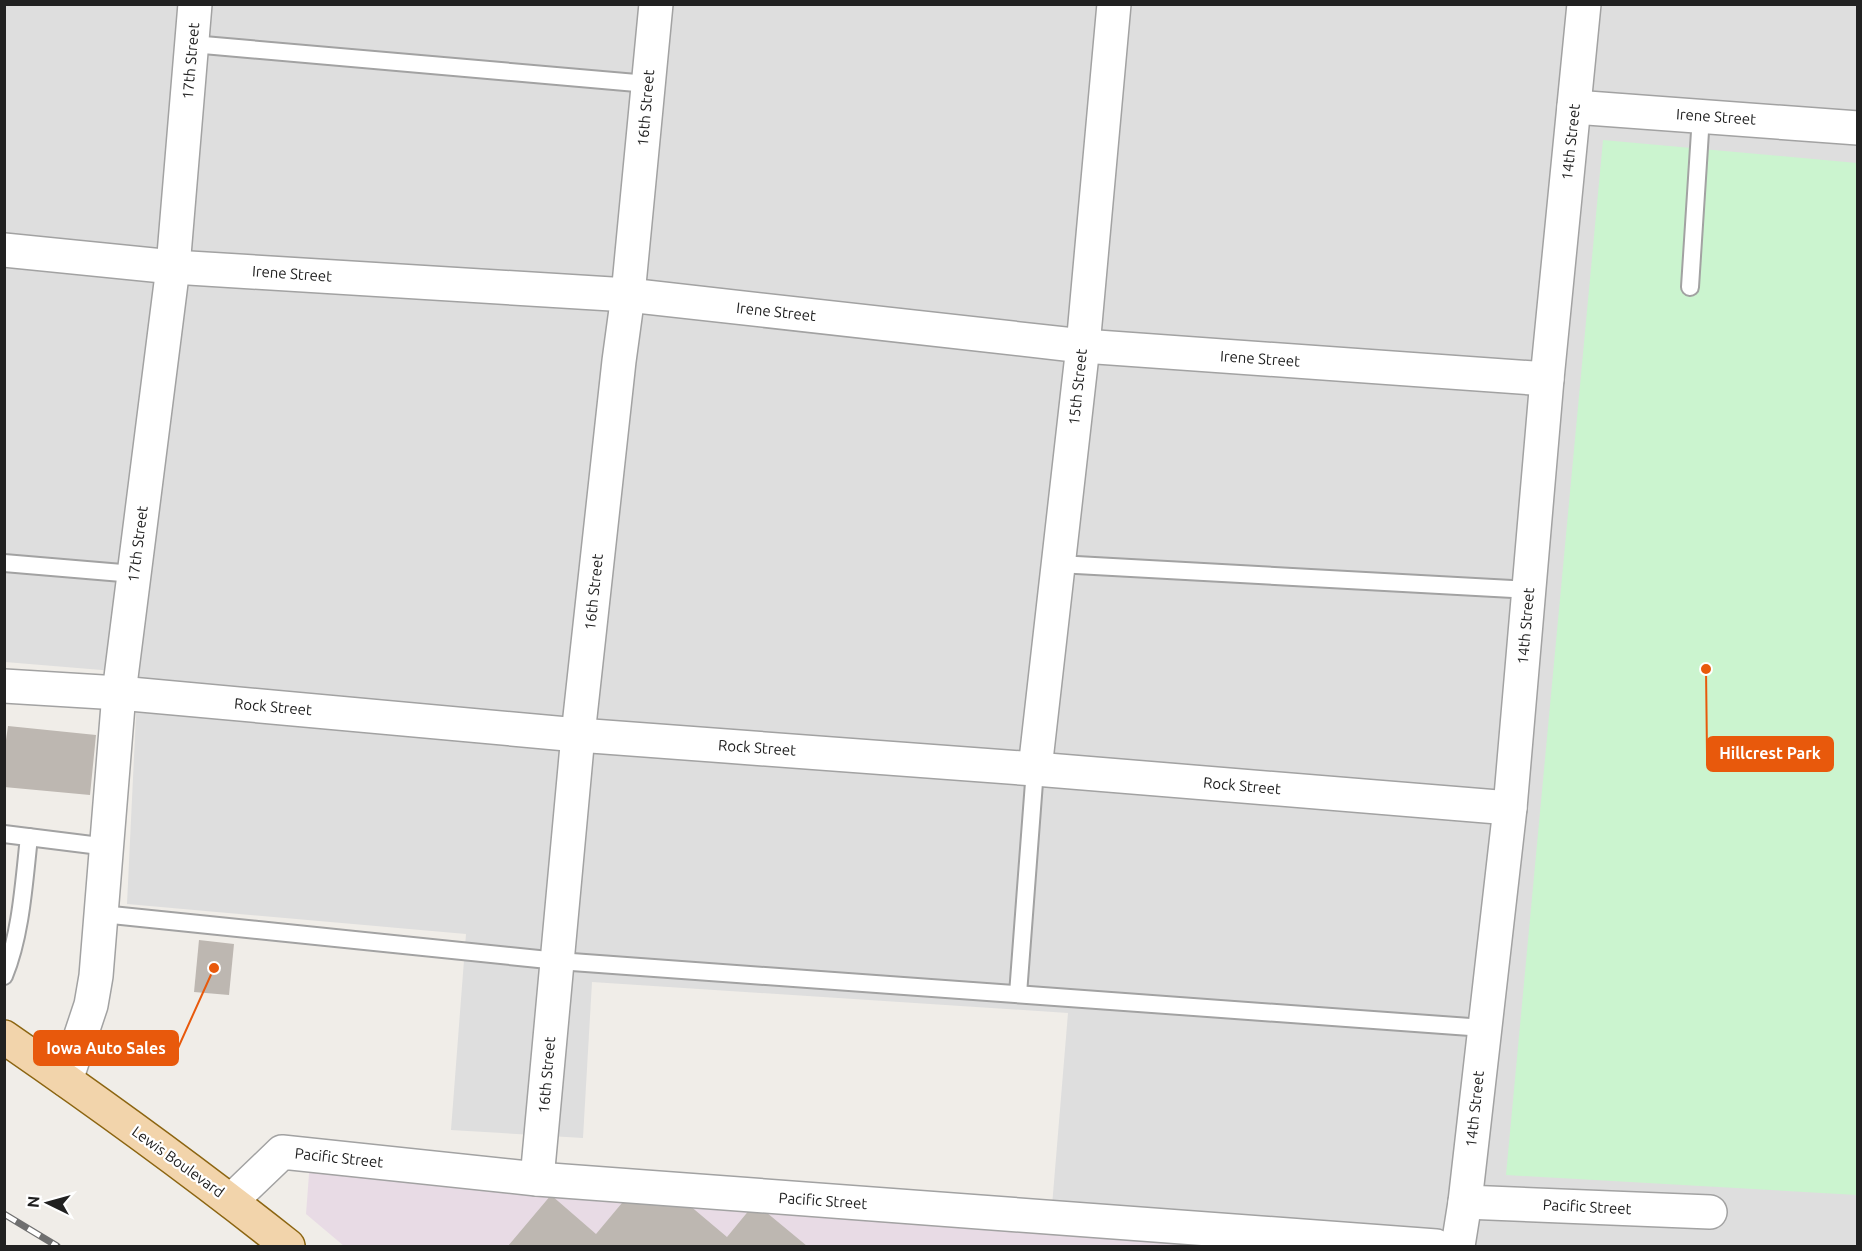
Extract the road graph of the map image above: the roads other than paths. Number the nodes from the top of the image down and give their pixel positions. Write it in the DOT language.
graph roads {
  1 [pos="195,4"];
  2 [pos="656,4"];
  3 [pos="1114,4"];
  4 [pos="1584,4"];
  5 [pos="192,44"];
  6 [pos="648,84"];
  7 [pos="1574,107"];
  8 [pos="1701,116"];
  9 [pos="1857,128"];
  10 [pos="4,250"];
  11 [pos="173,267"];
  12 [pos="1690,287"];
  13 [pos="628,296"];
  14 [pos="1083,346"];
  15 [pos="1547,379"];
  16 [pos="4,563"];
  17 [pos="1058,564"];
  18 [pos="134,574"];
  19 [pos="1529,590"];
  20 [pos="4,686"];
  21 [pos="119,693"];
  22 [pos="578,735"];
  23 [pos="1035,769"];
  24 [pos="1510,808"];
  25 [pos="4,834"];
  26 [pos="29,837"];
  27 [pos="108,847"];
  28 [pos="102,914"];
  29 [pos="558,961"];
  30 [pos="4,976"];
  31 [pos="1018,994"];
  32 [pos="1484,1028"];
  33 [pos="4,1037"];
  34 [pos="66,1080"];
  35 [pos="537,1179"];
  36 [pos="231,1201"];
  37 [pos="1465,1202"];
  38 [pos="1710,1212"];
  39 [pos="288,1246"];
  40 [pos="1436,1246"];
  41 [pos="1458,1246"];
  1 -- 5 [label="street, 17th Street"];
  2 -- 6 [label="street, 16th Street"];
  3 -- 14 [label="street, 15th Street"];
  4 -- 7 [label="street, 14th Street"];
  5 -- 6 [label="lane"];
  5 -- 11 [label="street, 17th Street"];
  6 -- 13 [label="street, 16th Street"];
  7 -- 8 [label="street, Irene Street"];
  7 -- 15 [label="street, 14th Street"];
  8 -- 9 [label="street, Irene Street"];
  8 -- 12 [label="lane"];
  10 -- 11 [label="street, Irene Street"];
  11 -- 13 [label="street, Irene Street"];
  11 -- 18 [label="street, 17th Street"];
  13 -- 14 [label="street, Irene Street"];
  13 -- 22 [label="street, 16th Street"];
  14 -- 15 [label="street, Irene Street"];
  14 -- 17 [label="street, 15th Street"];
  15 -- 19 [label="street, 14th Street"];
  16 -- 18 [label="lane"];
  17 -- 19 [label="lane"];
  17 -- 23 [label="street, 15th Street"];
  18 -- 21 [label="street, 17th Street"];
  19 -- 24 [label="street, 14th Street"];
  20 -- 21 [label="street, Rock Street"];
  21 -- 22 [label="street, Rock Street"];
  21 -- 27 [label="street, 17th Street"];
  22 -- 23 [label="street, Rock Street"];
  22 -- 29 [label="street, 16th Street"];
  23 -- 24 [label="street, Rock Street"];
  23 -- 31 [label="lane"];
  24 -- 32 [label="street, 14th Street"];
  25 -- 26 [label="lane"];
  26 -- 27 [label="lane"];
  26 -- 30 [label="lane"];
  27 -- 28 [label="street, 17th Street"];
  28 -- 29 [label="lane"];
  28 -- 34 [label="street, 17th Street"];
  29 -- 31 [label="lane"];
  29 -- 35 [label="street, 16th Street"];
  31 -- 32 [label="lane"];
  32 -- 37 [label="street, 14th Street"];
  33 -- 34 [label="main road, Lewis Boulevard"];
  34 -- 36 [label="main road, Lewis Boulevard"];
  35 -- 36 [label="street, Pacific Street"];
  35 -- 40 [label="street, Pacific Street"];
  36 -- 39 [label="main road, Lewis Boulevard"];
  37 -- 38 [label="street, Pacific Street"];
  37 -- 41 [label="street, 14th Street"];
}
